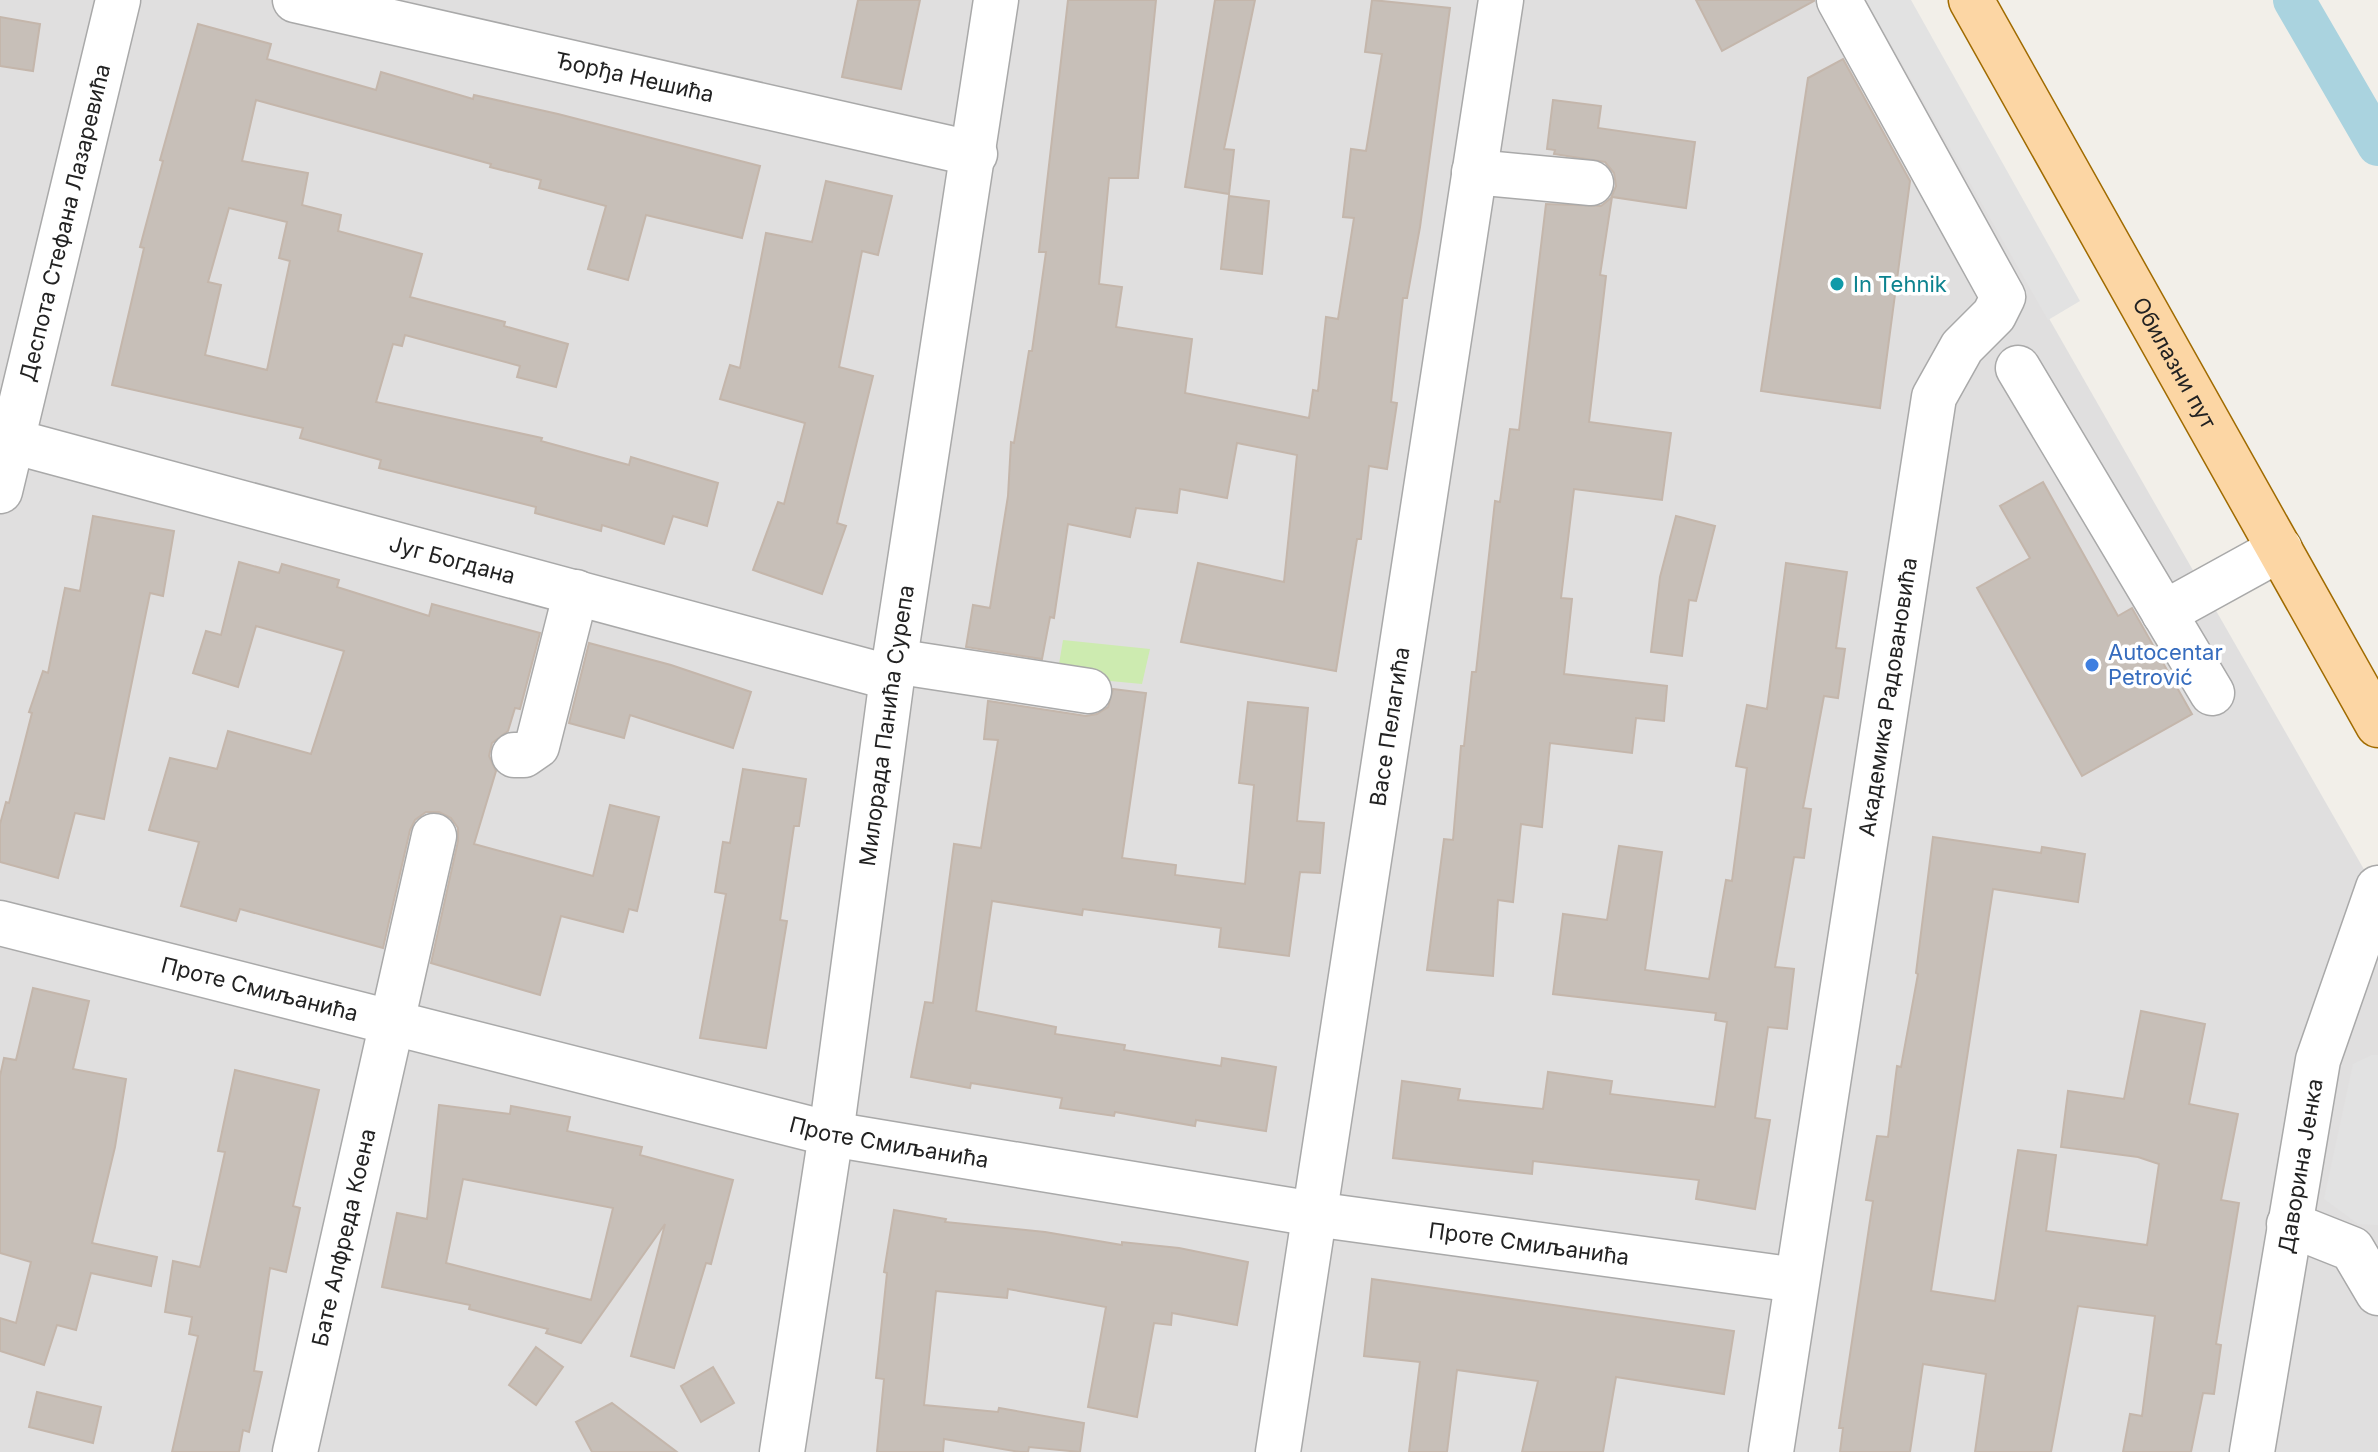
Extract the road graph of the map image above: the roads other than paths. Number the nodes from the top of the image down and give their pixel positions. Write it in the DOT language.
graph roads {
  1 [pos="118,0"];
  2 [pos="295,0"];
  3 [pos="996,0"];
  4 [pos="1501,0"];
  5 [pos="1839,0"];
  6 [pos="1971,0"];
  7 [pos="975,154"];
  8 [pos="1474,172"];
  9 [pos="1591,183"];
  10 [pos="2018,368"];
  11 [pos="12,441"];
  12 [pos="0,491"];
  13 [pos="2280,549"];
  14 [pos="576,592"];
  15 [pos="2164,613"];
  16 [pos="893,670"];
  17 [pos="1089,691"];
  18 [pos="2212,693"];
  19 [pos="2378,725"];
  20 [pos="514,755"];
  21 [pos="434,836"];
  22 [pos="2378,888"];
  23 [pos="0,923"];
  24 [pos="2357,1001"];
  25 [pos="391,1022"];
  26 [pos="831,1134"];
  27 [pos="1314,1214"];
  28 [pos="2289,1224"];
  29 [pos="1796,1280"];
  30 [pos="2378,1293"];
  31 [pos="295,1452"];
  32 [pos="782,1452"];
  33 [pos="1278,1452"];
  34 [pos="1771,1452"];
  35 [pos="2252,1452"];
  1 -- 11 [label="street, Деспота Стефана Лазаревића"];
  2 -- 7 [label="street, Ђорђа Нешића"];
  3 -- 7 [label="street, Милорада Панића Сурепа"];
  4 -- 8 [label="street, Васе Пелагића"];
  5 -- 29 [label="street, Академика Радовановића"];
  6 -- 13 [label="main road, Обилазни пут"];
  7 -- 16 [label="street, Милорада Панића Сурепа"];
  8 -- 9 [label="street"];
  8 -- 27 [label="street, Васе Пелагића"];
  10 -- 15 [label="street"];
  11 -- 12 [label="street, Деспота Стефана Лазаревића"];
  11 -- 14 [label="street, Југ Богдана"];
  13 -- 15 [label="street"];
  13 -- 19 [label="main road, Обилазни пут"];
  14 -- 16 [label="street, Југ Богдана"];
  14 -- 20 [label="street"];
  15 -- 18 [label="street"];
  16 -- 17 [label="street, Југ Богдана"];
  16 -- 26 [label="street, Милорада Панића Сурепа"];
  21 -- 25 [label="street, Бате Алфреда Коена"];
  22 -- 24 [label="street, Даворина Јенка"];
  23 -- 25 [label="street, Проте Смиљанића"];
  24 -- 28 [label="street, Даворина Јенка"];
  25 -- 26 [label="street, Проте Смиљанића"];
  25 -- 31 [label="street, Бате Алфреда Коена"];
  26 -- 27 [label="street, Проте Смиљанића"];
  26 -- 32 [label="street, Милорада Панића Сурепа"];
  27 -- 29 [label="street, Проте Смиљанића"];
  27 -- 33 [label="street, Васе Пелагића"];
  28 -- 30 [label="street"];
  28 -- 35 [label="street, Даворина Јенка"];
  29 -- 34 [label="street, Академика Радовановића"];
}
